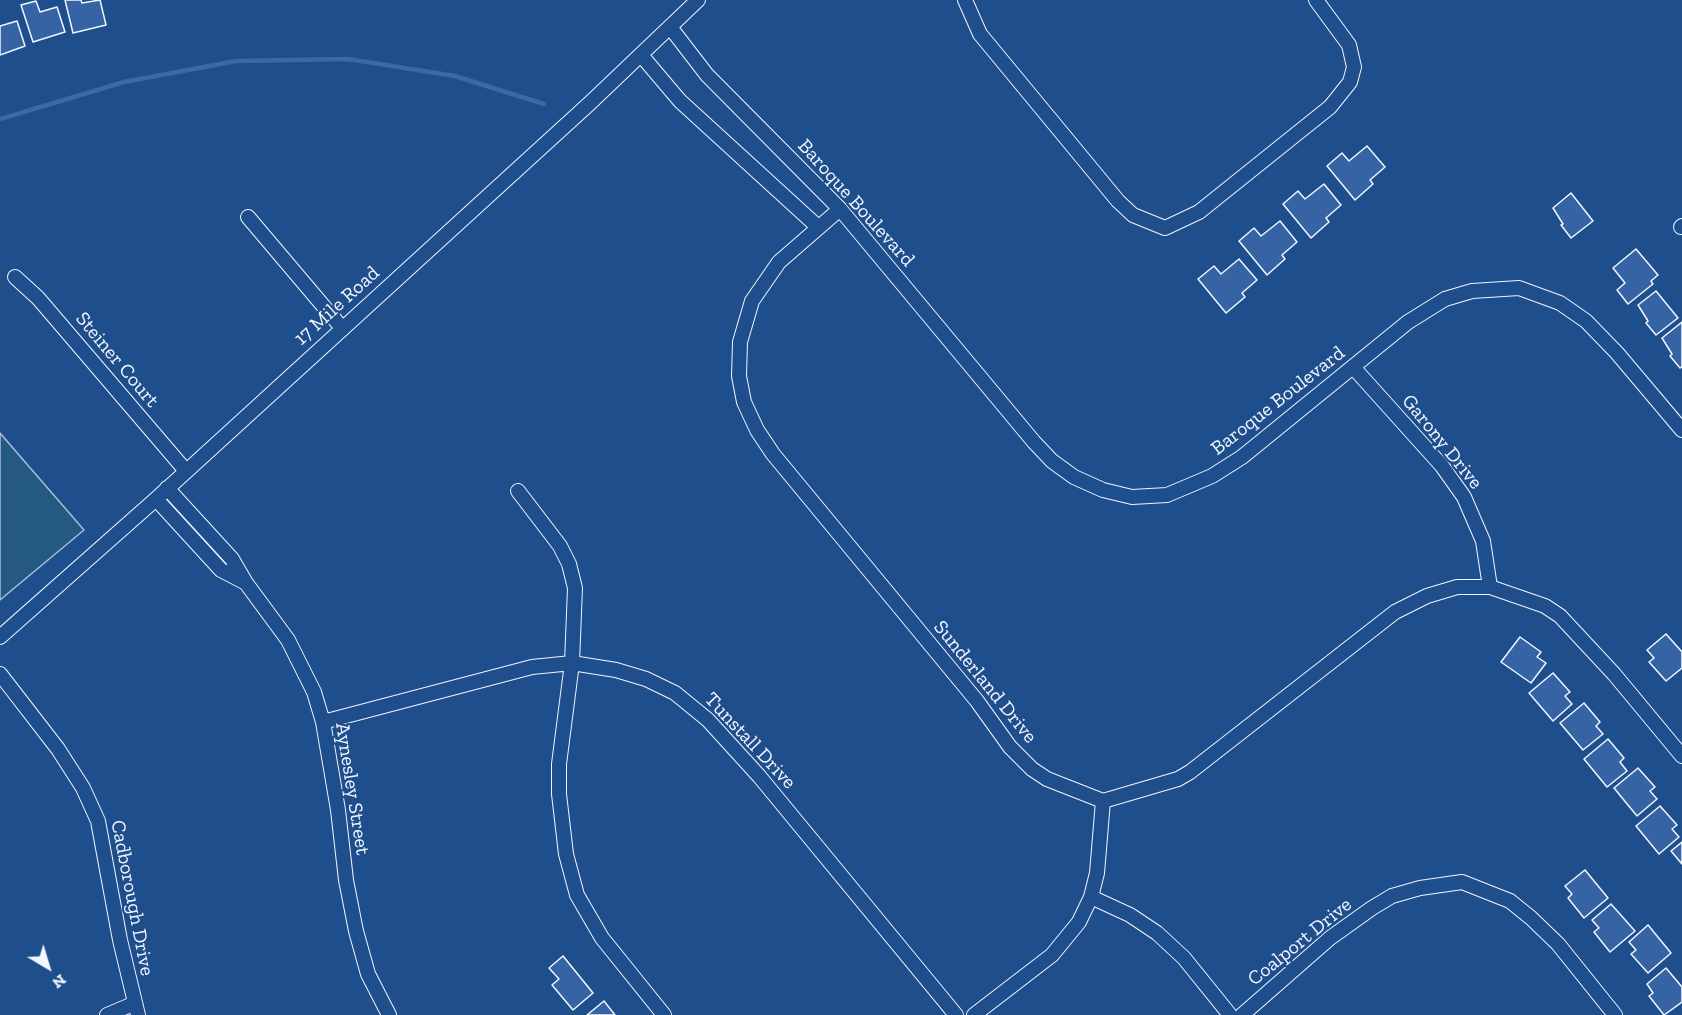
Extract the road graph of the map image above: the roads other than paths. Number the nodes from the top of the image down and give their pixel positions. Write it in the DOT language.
graph roads {
  1 [pos="698,0"];
  2 [pos="965,0"];
  3 [pos="1316,0"];
  4 [pos="670,27"];
  5 [pos="641,55"];
  6 [pos="840,209"];
  7 [pos="248,217"];
  8 [pos="818,227"];
  9 [pos="15,278"];
  10 [pos="342,328"];
  11 [pos="1353,367"];
  12 [pos="1682,430"];
  13 [pos="186,471"];
  14 [pos="167,488"];
  15 [pos="518,491"];
  16 [pos="156,499"];
  17 [pos="246,583"];
  18 [pos="1490,587"];
  19 [pos="0,638"];
  20 [pos="572,663"];
  21 [pos="0,674"];
  22 [pos="323,722"];
  23 [pos="1682,756"];
  24 [pos="1103,801"];
  25 [pos="1091,897"];
  26 [pos="135,1009"];
  27 [pos="107,1015"];
  28 [pos="389,1015"];
  29 [pos="664,1015"];
  30 [pos="956,1015"];
  31 [pos="974,1015"];
  32 [pos="1230,1015"];
  33 [pos="1242,1015"];
  34 [pos="1615,1015"];
  1 -- 4 [label="street, 17 Mile Road"];
  2 -- 3 [label="street"];
  4 -- 5 [label="street, 17 Mile Road"];
  4 -- 6 [label="street, Baroque Boulevard"];
  5 -- 8 [label="street"];
  5 -- 10 [label="street, 17 Mile Road"];
  6 -- 8 [label="street, Sunderland Drive"];
  6 -- 11 [label="street, Baroque Boulevard"];
  7 -- 10 [label="street"];
  8 -- 24 [label="street, Sunderland Drive"];
  9 -- 13 [label="street, Steiner Court"];
  10 -- 13 [label="street, 17 Mile Road"];
  11 -- 12 [label="street, Baroque Boulevard"];
  11 -- 18 [label="street, Garony Drive"];
  13 -- 14 [label="street, 17 Mile Road"];
  14 -- 16 [label="street, 17 Mile Road"];
  14 -- 17 [label="street, Aynesley Street"];
  15 -- 20 [label="street"];
  16 -- 17 [label="street, Aynesley Street"];
  16 -- 19 [label="street, 17 Mile Road"];
  17 -- 22 [label="street, Aynesley Street"];
  18 -- 23 [label="street"];
  18 -- 24 [label="street"];
  20 -- 22 [label="street, Tunstall Drive"];
  20 -- 29 [label="street"];
  20 -- 30 [label="street, Tunstall Drive"];
  21 -- 26 [label="street, Cadborough Drive"];
  22 -- 28 [label="street, Aynesley Street"];
  24 -- 25 [label="street"];
  25 -- 31 [label="street"];
  25 -- 32 [label="street"];
  26 -- 27 [label="street"];
  33 -- 34 [label="street, Coalport Drive"];
}
